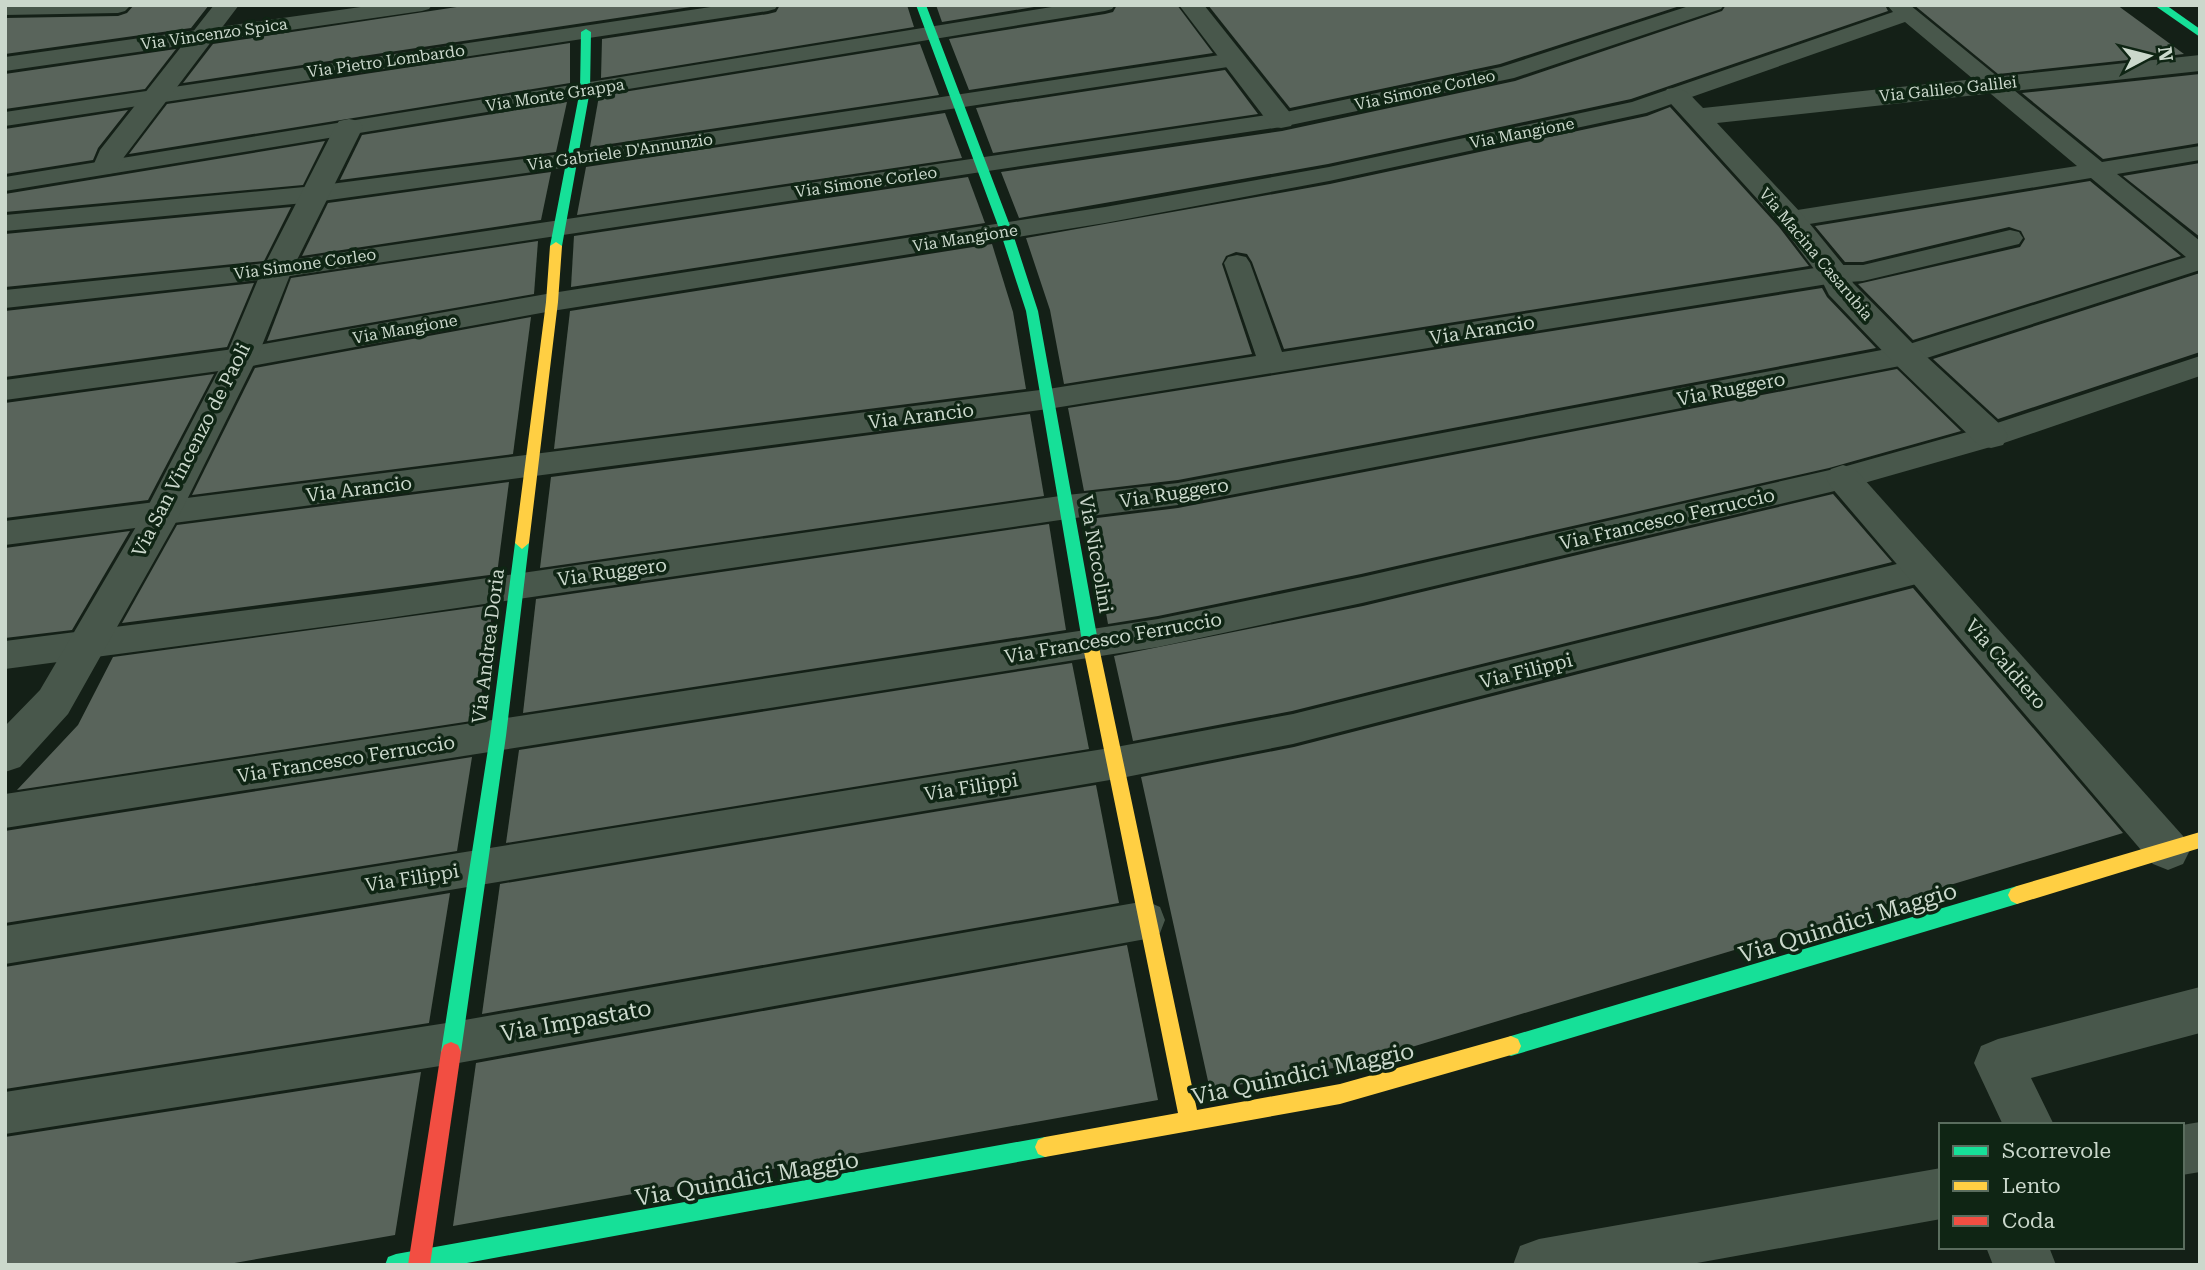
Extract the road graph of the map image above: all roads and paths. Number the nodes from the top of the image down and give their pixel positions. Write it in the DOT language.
graph roads {
  1 [pos="227,5"];
  2 [pos="422,5"];
  3 [pos="768,5"];
  4 [pos="921,5"];
  5 [pos="1105,5"];
  6 [pos="1191,5"];
  7 [pos="1714,5"];
  8 [pos="2165,6"];
  9 [pos="118,7"];
  10 [pos="5,9"];
  11 [pos="1902,10"];
  12 [pos="586,32"];
  13 [pos="933,34"];
  14 [pos="2200,34"];
  15 [pos="204,35"];
  16 [pos="1233,60"];
  17 [pos="2200,63"];
  18 [pos="5,64"];
  19 [pos="1991,84"];
  20 [pos="585,90"];
  21 [pos="157,96"];
  22 [pos="959,103"];
  23 [pos="1686,106"];
  24 [pos="5,119"];
  25 [pos="1281,120"];
  26 [pos="349,127"];
  27 [pos="2200,153"];
  28 [pos="569,160"];
  29 [pos="979,165"];
  30 [pos="107,166"];
  31 [pos="2096,170"];
  32 [pos="5,184"];
  33 [pos="315,194"];
  34 [pos="1791,219"];
  35 [pos="5,223"];
  36 [pos="557,228"];
  37 [pos="1006,231"];
  38 [pos="2010,238"];
  39 [pos="2200,258"];
  40 [pos="1237,263"];
  41 [pos="277,270"];
  42 [pos="1834,274"];
  43 [pos="5,299"];
  44 [pos="552,302"];
  45 [pos="1905,355"];
  46 [pos="241,358"];
  47 [pos="1272,363"];
  48 [pos="2200,366"];
  49 [pos="5,390"];
  50 [pos="1048,399"];
  51 [pos="1992,436"];
  52 [pos="533,467"];
  53 [pos="1843,478"];
  54 [pos="1066,507"];
  55 [pos="162,514"];
  56 [pos="5,533"];
  57 [pos="1926,570"];
  58 [pos="516,585"];
  59 [pos="86,644"];
  60 [pos="1090,645"];
  61 [pos="5,655"];
  62 [pos="498,736"];
  63 [pos="5,754"];
  64 [pos="1116,763"];
  65 [pos="5,811"];
  66 [pos="2184,845"];
  67 [pos="478,867"];
  68 [pos="1146,920"];
  69 [pos="5,945"];
  70 [pos="2200,1010"];
  71 [pos="453,1043"];
  72 [pos="5,1113"];
  73 [pos="1190,1122"];
  74 [pos="2028,1123"];
  75 [pos="1939,1193"];
  76 [pos="2014,1249"];
  77 [pos="419,1263"];
  78 [pos="396,1265"];
  79 [pos="1539,1265"];
  80 [pos="2030,1265"];
  1 -- 15 [label="street"];
  2 -- 15 [label="lane, Via Vincenzo Spica"];
  3 -- 12 [label="lane, Via Pietro Lombardo"];
  4 -- 13 [label="street, Via Niccolini"];
  5 -- 13 [label="lane, Via Monte Grappa"];
  6 -- 16 [label="street"];
  7 -- 25 [label="lane, Via Simone Corleo"];
  8 -- 14 [label="street"];
  9 -- 10 [label="lane"];
  11 -- 19 [label="lane"];
  11 -- 23 [label="lane, Via Mangione"];
  12 -- 20 [label="street, Via Andrea Doria"];
  12 -- 21 [label="lane, Via Pietro Lombardo"];
  13 -- 20 [label="lane, Via Monte Grappa"];
  13 -- 22 [label="street, Via Niccolini"];
  15 -- 18 [label="lane, Via Vincenzo Spica"];
  15 -- 21 [label="street"];
  16 -- 22 [label="lane, Via Gabriele D'Annunzio"];
  16 -- 25 [label="street"];
  17 -- 19 [label="street, Via Galileo Galilei"];
  19 -- 23 [label="street, Via Galileo Galilei"];
  19 -- 31 [label="lane"];
  20 -- 26 [label="lane, Via Monte Grappa"];
  20 -- 28 [label="street, Via Andrea Doria"];
  21 -- 24 [label="lane, Via Pietro Lombardo"];
  21 -- 30 [label="street"];
  22 -- 28 [label="lane, Via Gabriele D'Annunzio"];
  22 -- 29 [label="street, Via Niccolini"];
  23 -- 34 [label="street, Via Macina Casarubia"];
  23 -- 37 [label="lane, Via Mangione"];
  25 -- 29 [label="lane, Via Simone Corleo"];
  26 -- 30 [label="lane, Via Monte Grappa"];
  26 -- 33 [label="street, Via San Vincenzo de Paoli"];
  27 -- 31 [label="lane"];
  28 -- 33 [label="lane, Via Gabriele D'Annunzio"];
  28 -- 36 [label="street, Via Andrea Doria"];
  29 -- 36 [label="lane, Via Simone Corleo"];
  29 -- 37 [label="street, Via Niccolini"];
  30 -- 32 [label="lane, Via Monte Grappa"];
  31 -- 34 [label="lane"];
  31 -- 39 [label="lane"];
  33 -- 35 [label="lane, Via Gabriele D'Annunzio"];
  33 -- 41 [label="street, Via San Vincenzo de Paoli"];
  34 -- 42 [label="street, Via Macina Casarubia"];
  36 -- 41 [label="lane, Via Simone Corleo"];
  36 -- 44 [label="street, Via Andrea Doria"];
  37 -- 44 [label="lane, Via Mangione"];
  37 -- 50 [label="street, Via Niccolini"];
  38 -- 42 [label="lane, Via Arancio"];
  39 -- 45 [label="lane, Via Ruggero"];
  40 -- 47 [label="lane"];
  41 -- 43 [label="lane, Via Simone Corleo"];
  41 -- 46 [label="street, Via San Vincenzo de Paoli"];
  42 -- 45 [label="street, Via Macina Casarubia"];
  42 -- 47 [label="lane, Via Arancio"];
  44 -- 46 [label="lane, Via Mangione"];
  44 -- 52 [label="street, Via Andrea Doria"];
  45 -- 51 [label="street, Via Macina Casarubia"];
  45 -- 54 [label="lane, Via Ruggero"];
  46 -- 49 [label="lane, Via Mangione"];
  46 -- 55 [label="street, Via San Vincenzo de Paoli"];
  47 -- 50 [label="lane, Via Arancio"];
  48 -- 51 [label="lane, Via Francesco Ferruccio"];
  50 -- 52 [label="lane, Via Arancio"];
  50 -- 54 [label="street, Via Niccolini"];
  51 -- 53 [label="lane, Via Francesco Ferruccio"];
  52 -- 55 [label="lane, Via Arancio"];
  52 -- 58 [label="street, Via Andrea Doria"];
  53 -- 57 [label="street, Via Caldiero"];
  53 -- 60 [label="lane, Via Francesco Ferruccio"];
  54 -- 58 [label="lane, Via Ruggero"];
  54 -- 60 [label="street, Via Niccolini"];
  55 -- 56 [label="lane, Via Arancio"];
  55 -- 59 [label="street, Via San Vincenzo de Paoli"];
  57 -- 64 [label="lane, Via Filippi"];
  57 -- 66 [label="street, Via Caldiero"];
  58 -- 59 [label="lane, Via Ruggero"];
  58 -- 62 [label="street, Via Andrea Doria"];
  59 -- 61 [label="lane, Via Ruggero"];
  59 -- 63 [label="street, Via San Vincenzo de Paoli"];
  60 -- 62 [label="lane, Via Francesco Ferruccio"];
  60 -- 64 [label="street, Via Niccolini"];
  62 -- 65 [label="lane, Via Francesco Ferruccio"];
  62 -- 67 [label="street, Via Andrea Doria"];
  64 -- 67 [label="lane, Via Filippi"];
  64 -- 68 [label="street, Via Niccolini"];
  66 -- 73 [label="street, Via Quindici Maggio"];
  67 -- 69 [label="lane, Via Filippi"];
  67 -- 71 [label="street, Via Andrea Doria"];
  68 -- 71 [label="lane, Via Impastato"];
  68 -- 73 [label="street, Via Niccolini"];
  70 -- 74 [label="street"];
  71 -- 72 [label="lane, Via Impastato"];
  71 -- 77 [label="street, Via Andrea Doria"];
  73 -- 77 [label="street, Via Quindici Maggio"];
  75 -- 79 [label="street"];
  76 -- 80 [label="street"];
  77 -- 78 [label="street, Via Quindici Maggio"];
}
